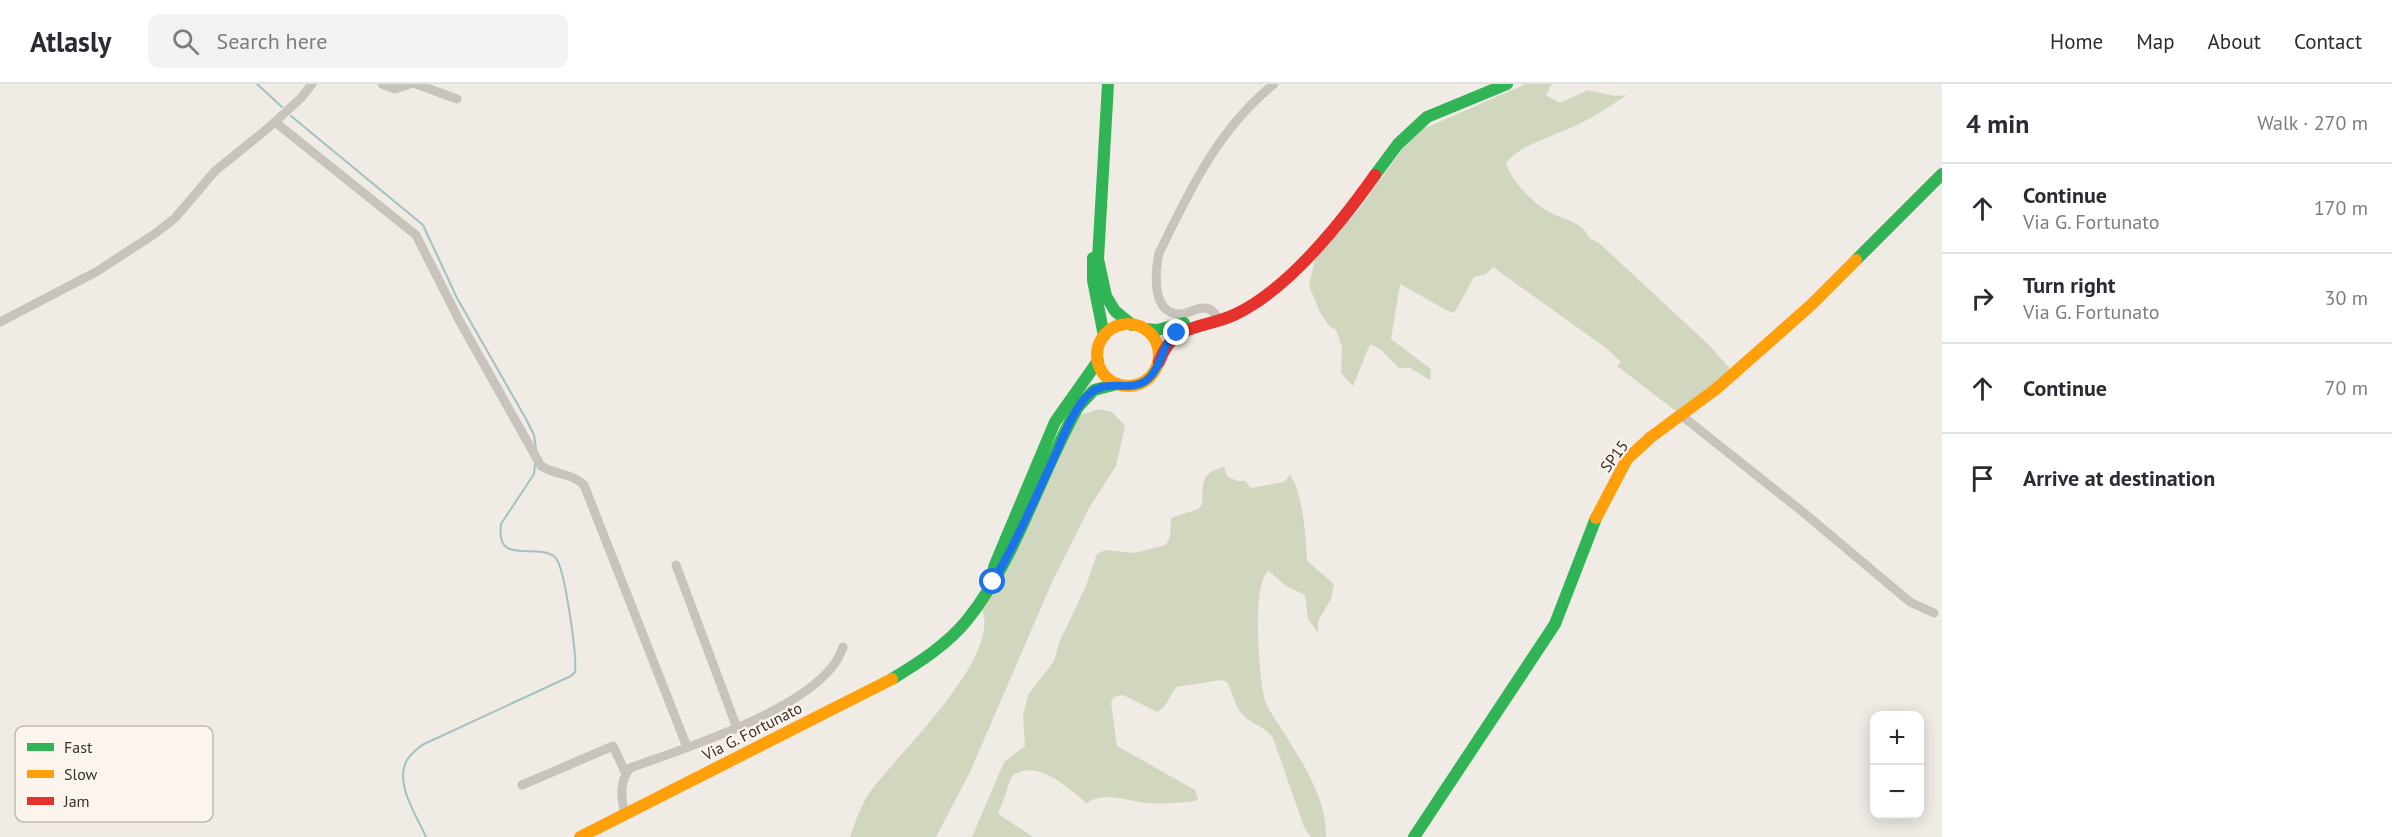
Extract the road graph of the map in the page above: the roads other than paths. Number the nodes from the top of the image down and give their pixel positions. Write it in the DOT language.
graph roads {
  1 [pos="312,84"];
  2 [pos="382,84"];
  3 [pos="410,84"];
  4 [pos="416,84"];
  5 [pos="1108,84"];
  6 [pos="1274,84"];
  7 [pos="1508,84"];
  8 [pos="457,99"];
  9 [pos="275,122"];
  10 [pos="1942,174"];
  11 [pos="1098,234"];
  12 [pos="0,321"];
  13 [pos="1213,321"];
  14 [pos="1132,325"];
  15 [pos="1145,329"];
  16 [pos="1104,336"];
  17 [pos="1098,361"];
  18 [pos="1159,362"];
  19 [pos="1117,384"];
  20 [pos="1681,415"];
  21 [pos="676,565"];
  22 [pos="1934,613"];
  23 [pos="843,647"];
  24 [pos="935,648"];
  25 [pos="737,728"];
  26 [pos="687,747"];
  27 [pos="626,774"];
  28 [pos="522,785"];
  29 [pos="625,814"];
  30 [pos="580,837"];
  31 [pos="1414,837"];
  1 -- 9 [label="street"];
  2 -- 3 [label="street"];
  4 -- 8 [label="street"];
  5 -- 11 [label="main road"];
  6 -- 13 [label="street"];
  7 -- 13 [label="main road"];
  9 -- 12 [label="street"];
  9 -- 26 [label="street"];
  10 -- 20 [label="main road, SP15"];
  11 -- 14 [label="main road"];
  11 -- 16 [label="main road"];
  13 -- 15 [label="main road"];
  13 -- 18 [label="main road"];
  14 -- 15 [label="main road"];
  14 -- 16 [label="main road"];
  15 -- 18 [label="main road"];
  16 -- 17 [label="main road"];
  17 -- 19 [label="main road"];
  17 -- 24 [label="main road, Via G. Fortunato"];
  18 -- 19 [label="main road"];
  19 -- 24 [label="main road, Via G. Fortunato"];
  20 -- 22 [label="street"];
  20 -- 31 [label="main road, SP15"];
  21 -- 25 [label="street"];
  23 -- 25 [label="street"];
  24 -- 29 [label="main road, Via G. Fortunato"];
  25 -- 26 [label="street"];
  26 -- 27 [label="street"];
  27 -- 28 [label="street"];
  27 -- 29 [label="street"];
  29 -- 30 [label="main road, Via G. Fortunato"];
}
